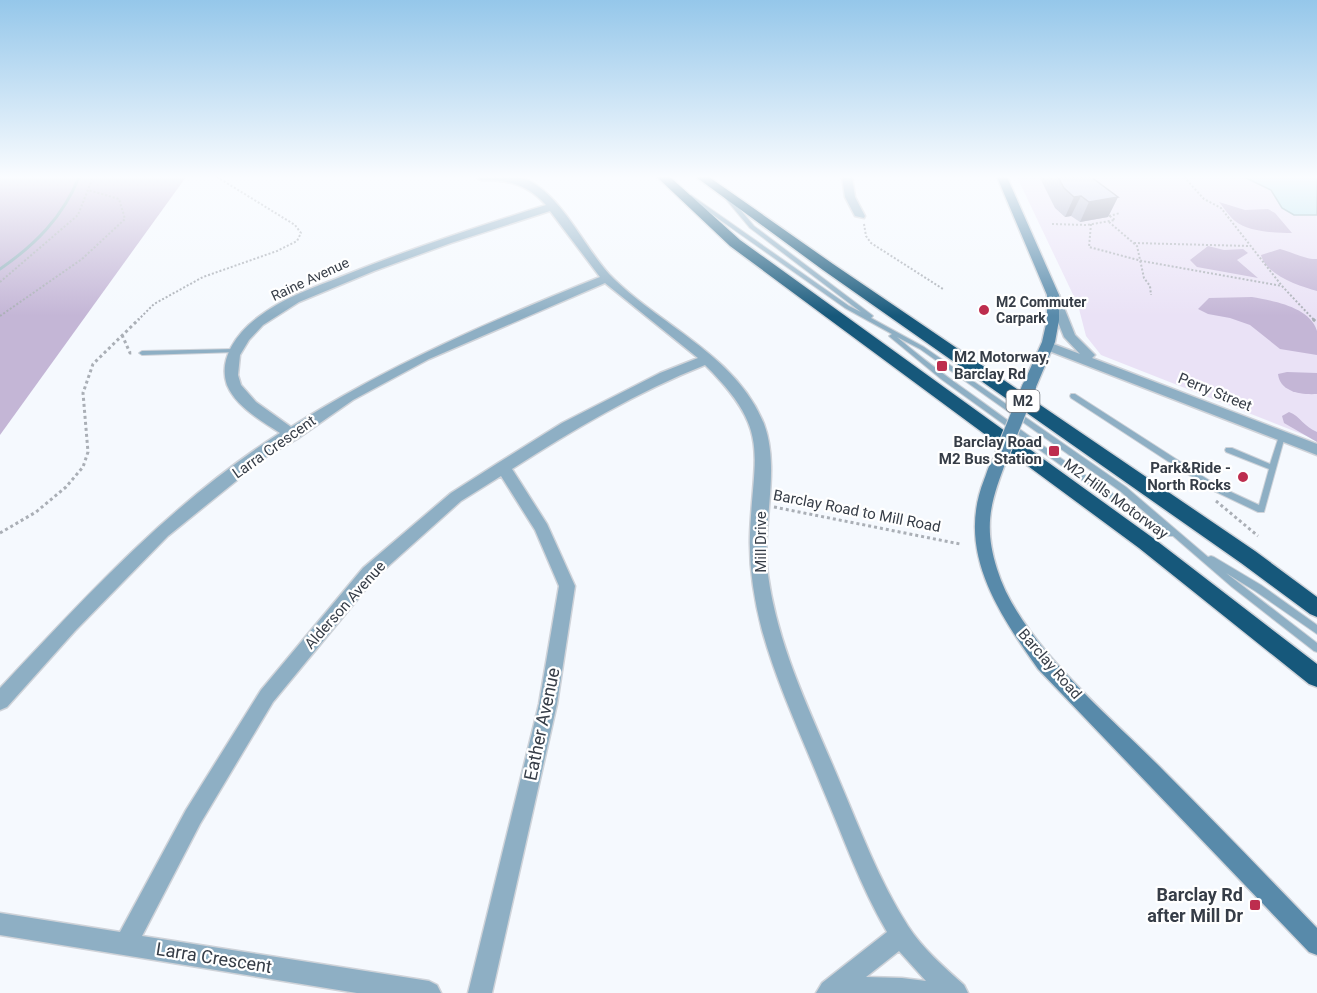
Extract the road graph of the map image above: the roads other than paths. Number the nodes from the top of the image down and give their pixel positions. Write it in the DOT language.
graph roads {
  1 [pos="500,223"];
  2 [pos="564,223"];
  3 [pos="714,223"];
  4 [pos="728,223"];
  5 [pos="749,223"];
  6 [pos="766,223"];
  7 [pos="1022,223"];
  8 [pos="608,278"];
  9 [pos="1053,295"];
  10 [pos="883,327"];
  11 [pos="1048,346"];
  12 [pos="236,351"];
  13 [pos="142,353"];
  14 [pos="706,360"];
  15 [pos="1102,365"];
  16 [pos="1073,396"];
  17 [pos="292,435"];
  18 [pos="1282,436"];
  19 [pos="1229,450"];
  20 [pos="1317,450"];
  21 [pos="503,467"];
  22 [pos="1273,468"];
  23 [pos="1190,547"];
  24 [pos="1317,608"];
  25 [pos="1317,630"];
  26 [pos="1317,648"];
  27 [pos="1317,677"];
  28 [pos="0,701"];
  29 [pos="0,924"];
  30 [pos="901,935"];
  31 [pos="126,944"];
  32 [pos="1317,944"];
  33 [pos="429,993"];
  34 [pos="480,993"];
  35 [pos="828,993"];
  36 [pos="927,993"];
  37 [pos="956,993"];
  1 -- 12 [label="street, Raine Avenue"];
  2 -- 8 [label="street, Mill Drive"];
  3 -- 27 [label="highway, M2 Hills Motorway / M2"];
  4 -- 10 [label="lane, M2"];
  5 -- 10 [label="lane, M2"];
  6 -- 24 [label="highway, M2 Hills Motorway / M2"];
  7 -- 9 [label="main road, Barclay Road"];
  8 -- 14 [label="street, Mill Drive"];
  8 -- 17 [label="street, Larra Crescent"];
  9 -- 11 [label="main road, Barclay Road"];
  9 -- 15 [label="street, Perry Street"];
  10 -- 23 [label="lane, M2"];
  10 -- 23 [label="lane, M2"];
  11 -- 15 [label="street, Perry Street"];
  11 -- 32 [label="main road, Barclay Road, bridge"];
  12 -- 13 [label="lane"];
  12 -- 17 [label="street"];
  14 -- 21 [label="street, Alderson Avenue"];
  14 -- 30 [label="street, Mill Drive"];
  15 -- 18 [label="street, Perry Street"];
  16 -- 22 [label="lane"];
  17 -- 28 [label="street, Larra Crescent"];
  18 -- 20 [label="street, Perry Street"];
  18 -- 22 [label="lane"];
  19 -- 22 [label="lane"];
  21 -- 31 [label="street, Alderson Avenue"];
  21 -- 34 [label="street, Eather Avenue"];
  23 -- 25 [label="lane, M2"];
  23 -- 26 [label="lane, M2"];
  29 -- 31 [label="street, Larra Crescent"];
  30 -- 35 [label="street"];
  30 -- 37 [label="street, Mill Drive"];
  31 -- 33 [label="street, Larra Crescent"];
  35 -- 36 [label="street"];
}
